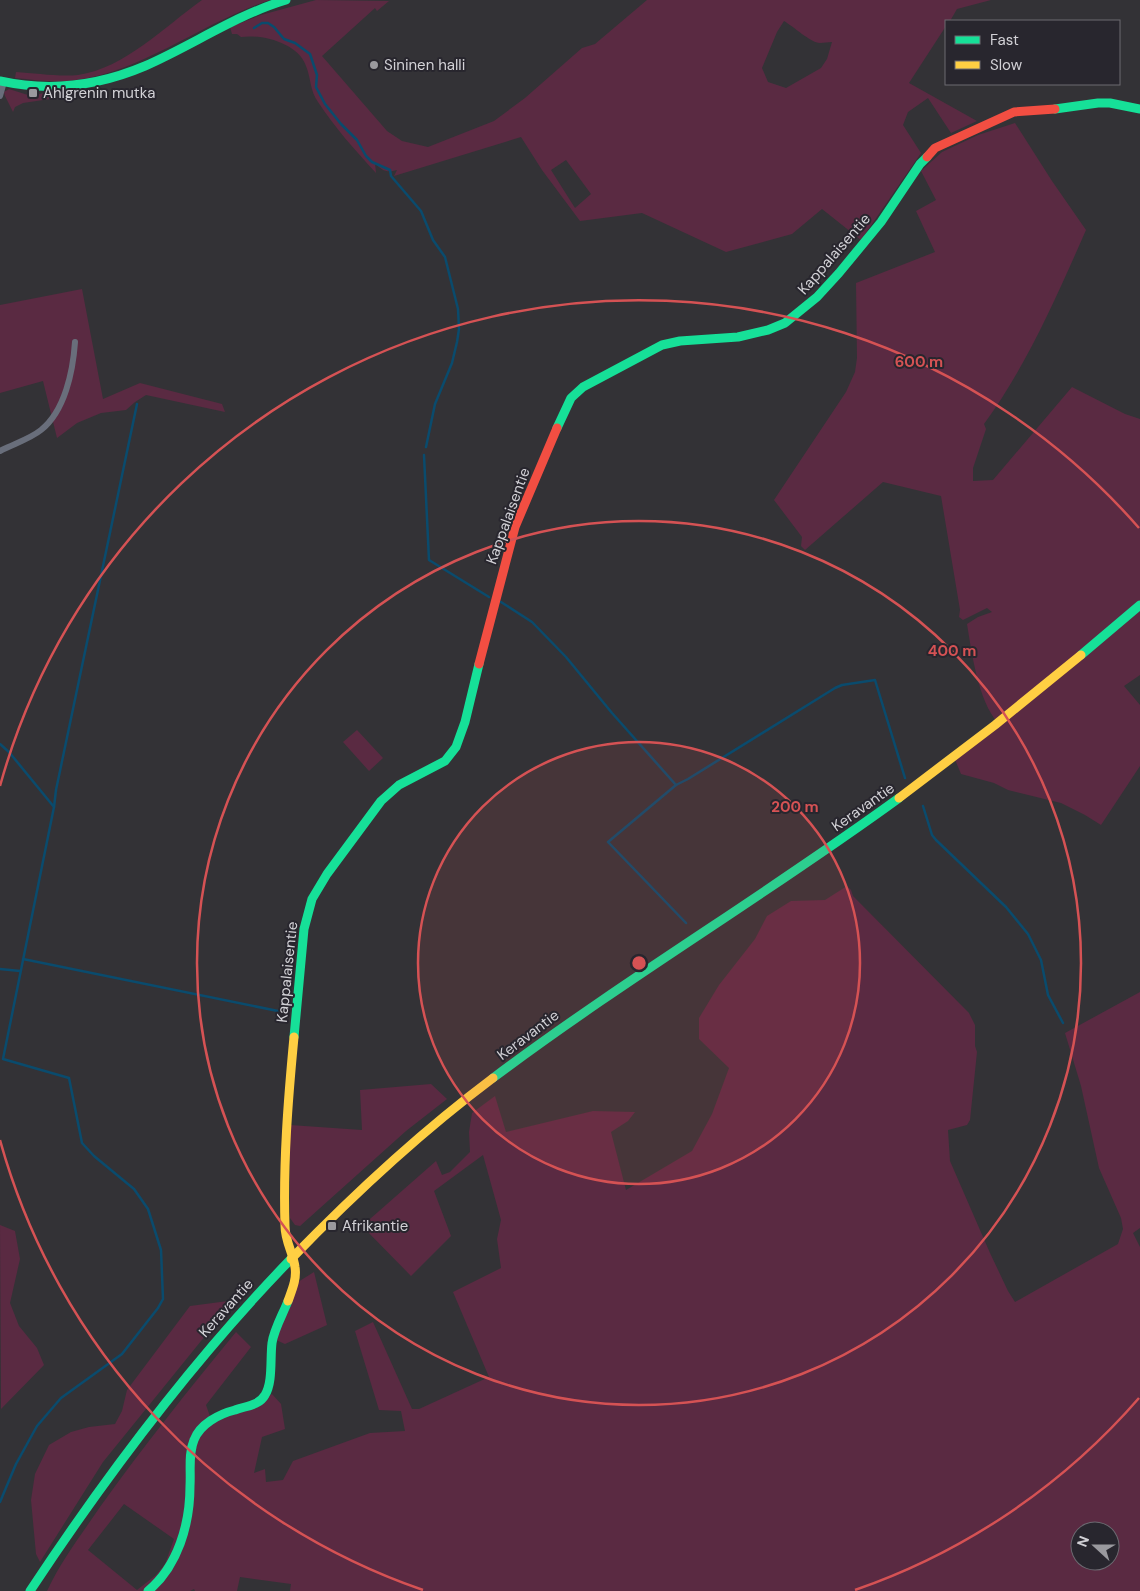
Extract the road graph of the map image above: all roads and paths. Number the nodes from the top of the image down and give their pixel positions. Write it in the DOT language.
graph roads {
  1 [pos="286,0"];
  2 [pos="2,81"];
  3 [pos="0,96"];
  4 [pos="1140,109"];
  5 [pos="75,342"];
  6 [pos="0,451"];
  7 [pos="1140,605"];
  8 [pos="292,1257"];
  9 [pos="30,1591"];
  10 [pos="148,1591"];
  1 -- 2 [label="street"];
  2 -- 3 [label="street"];
  4 -- 8 [label="street, Kappalaisentie"];
  5 -- 6 [label="street"];
  7 -- 8 [label="street, Keravantie"];
  8 -- 9 [label="street, Keravantie"];
  8 -- 10 [label="street"];
}
